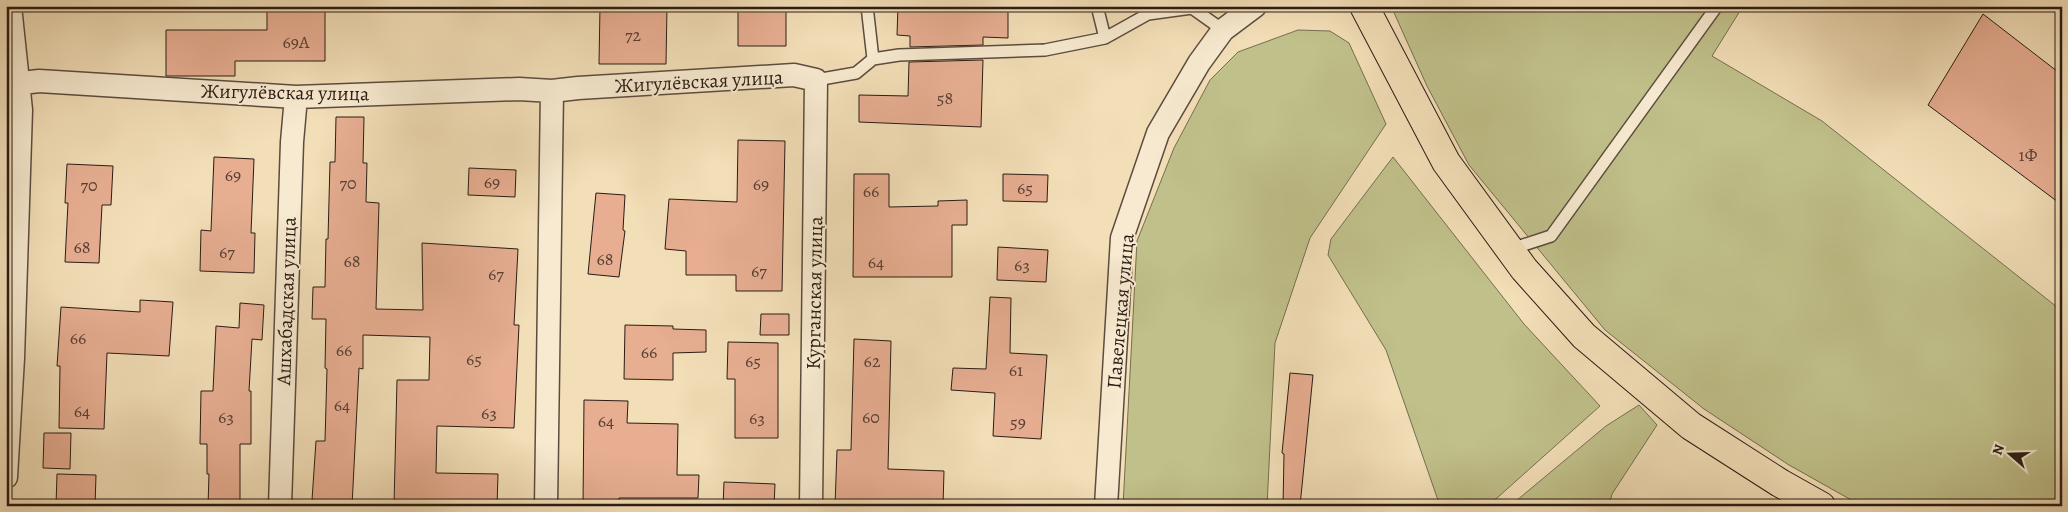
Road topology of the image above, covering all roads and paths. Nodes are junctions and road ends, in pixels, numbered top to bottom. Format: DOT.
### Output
graph roads {
  1 [pos="10,6"];
  2 [pos="868,6"];
  3 [pos="1098,6"];
  4 [pos="1255,6"];
  5 [pos="1364,6"];
  6 [pos="1717,6"];
  7 [pos="1223,30"];
  8 [pos="1105,38"];
  9 [pos="872,59"];
  10 [pos="816,80"];
  11 [pos="12,85"];
  12 [pos="552,91"];
  13 [pos="296,96"];
  14 [pos="1511,249"];
  15 [pos="10,358"];
  16 [pos="6,477"];
  17 [pos="280,506"];
  18 [pos="546,506"];
  19 [pos="811,506"];
  20 [pos="1106,506"];
  21 [pos="1821,506"];
  1 -- 11 [label="street"];
  2 -- 9 [label="lane"];
  3 -- 8 [label="lane"];
  4 -- 7 [label="street, Павелецкая улица"];
  5 -- 14 [label="main road"];
  6 -- 14 [label="lane"];
  7 -- 8 [label="lane"];
  7 -- 20 [label="street, Павелецкая улица"];
  8 -- 9 [label="lane"];
  9 -- 10 [label="lane"];
  10 -- 12 [label="street, Жигулёвская улица"];
  10 -- 19 [label="street, Курганская улица"];
  11 -- 13 [label="street, Жигулёвская улица"];
  11 -- 15 [label="street"];
  12 -- 13 [label="street, Жигулёвская улица"];
  12 -- 18 [label="street"];
  13 -- 17 [label="street, Ашхабадская улица"];
  14 -- 21 [label="main road"];
  15 -- 16 [label="street"];
}
